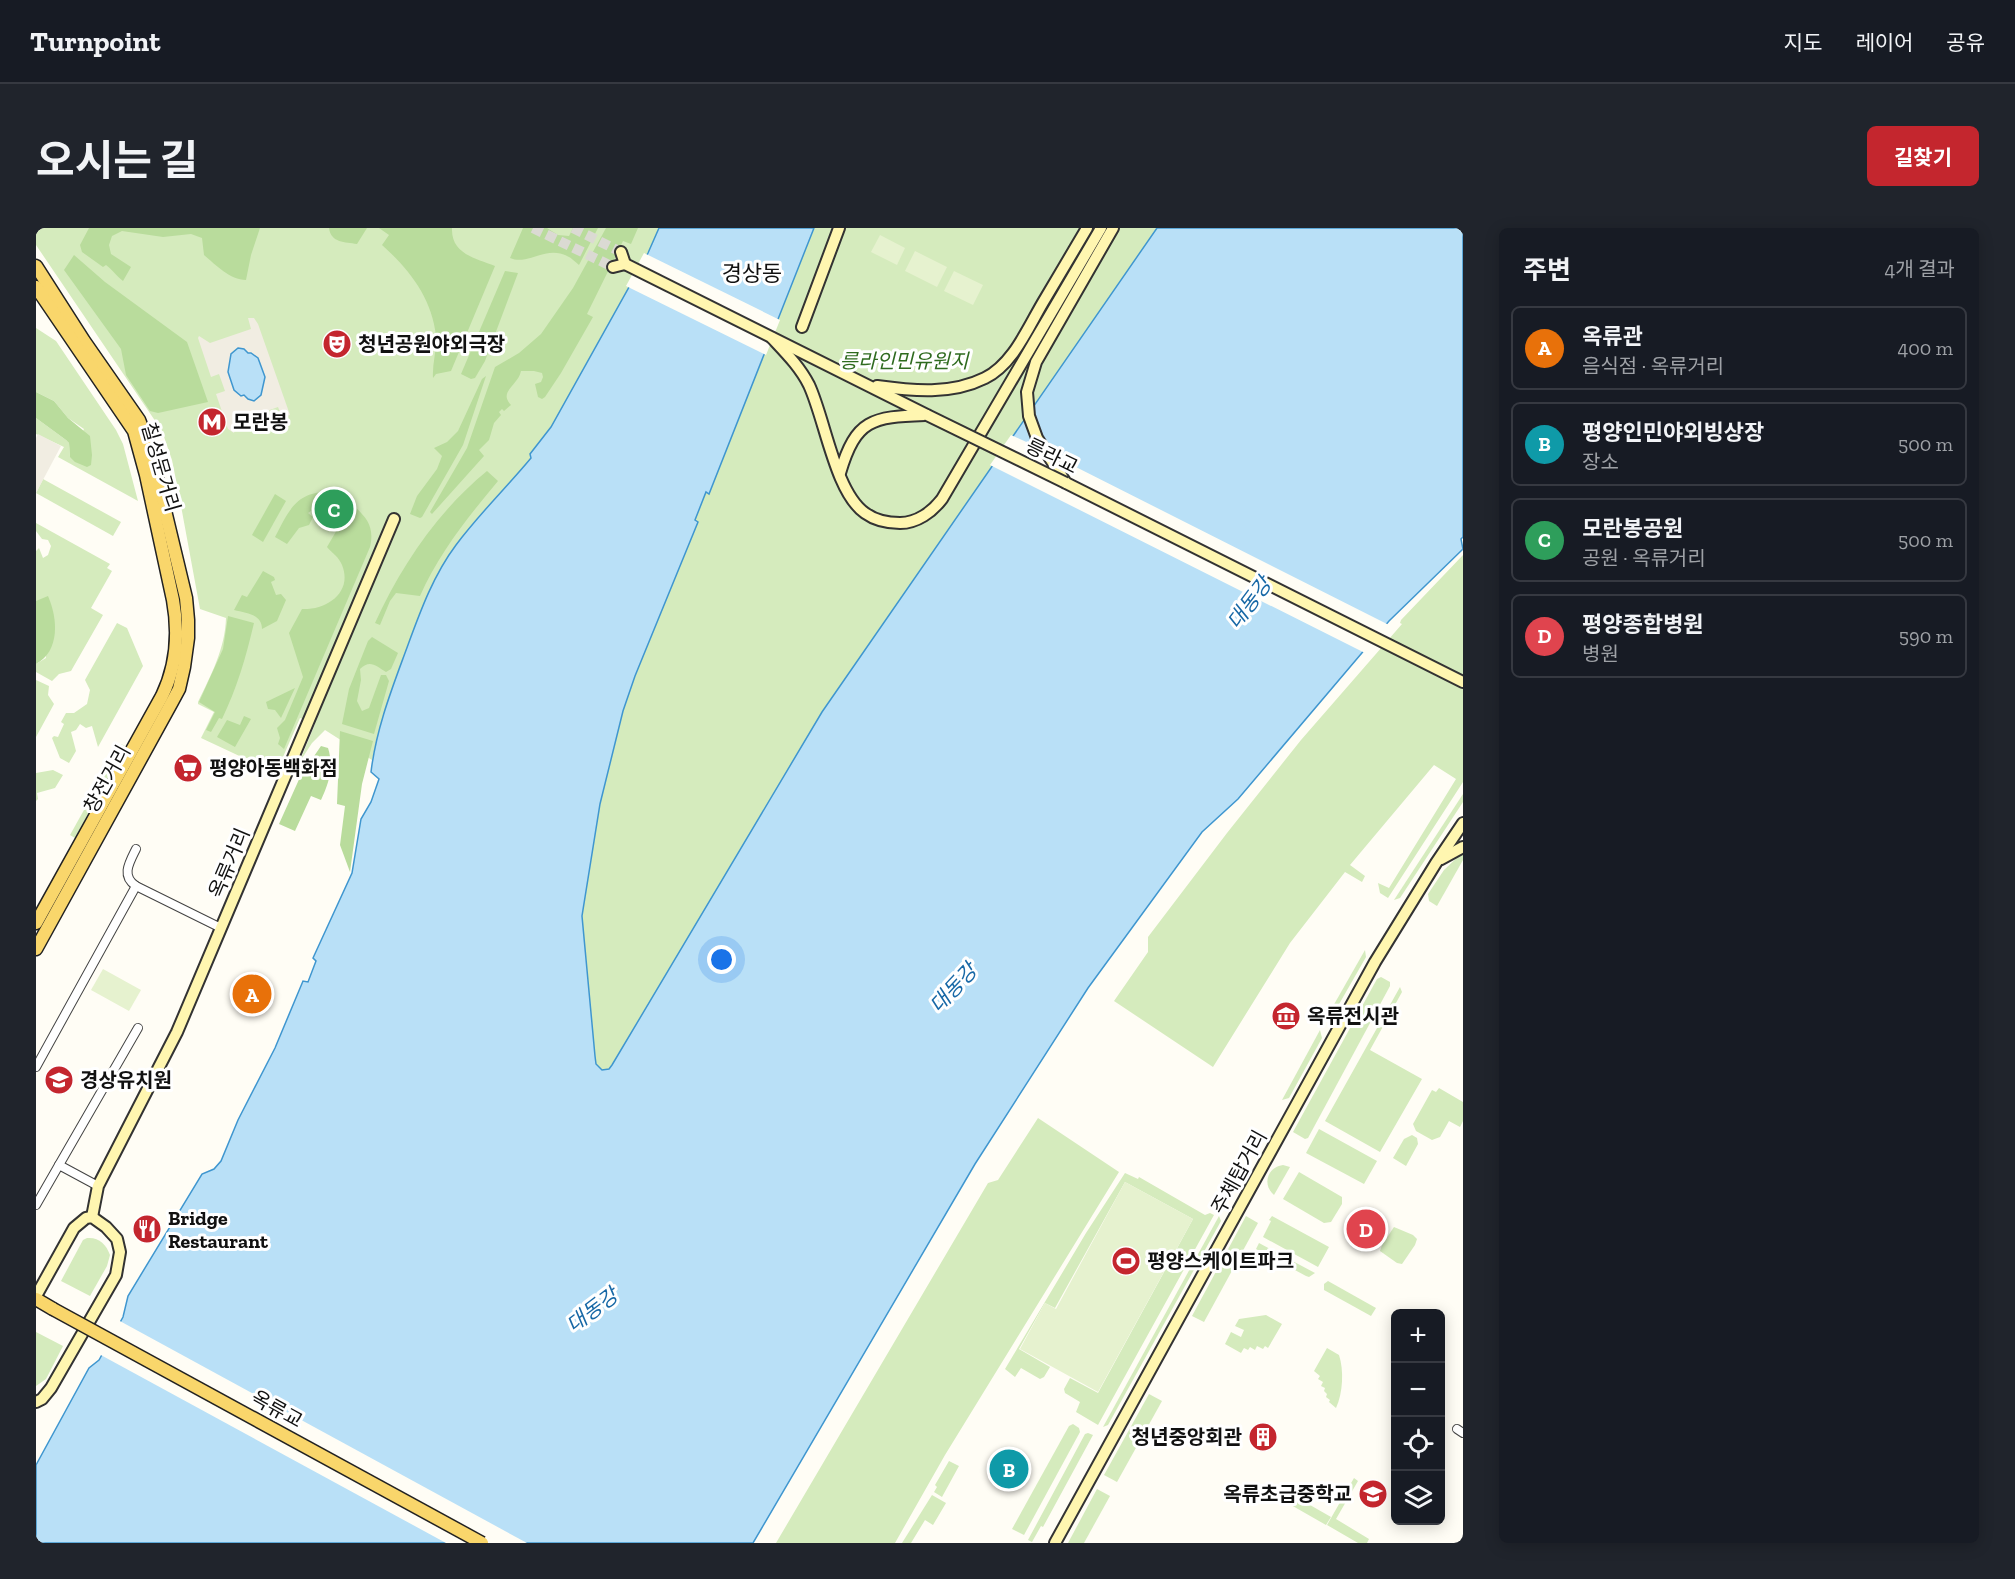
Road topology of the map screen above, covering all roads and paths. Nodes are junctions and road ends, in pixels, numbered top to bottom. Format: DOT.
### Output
graph roads {
  1 [pos="839,228"];
  2 [pos="1088,228"];
  3 [pos="1108,230"];
  4 [pos="621,252"];
  5 [pos="625,264"];
  6 [pos="36,266"];
  7 [pos="613,267"];
  8 [pos="36,287"];
  9 [pos="802,327"];
  10 [pos="772,338"];
  11 [pos="866,384"];
  12 [pos="927,415"];
  13 [pos="840,473"];
  14 [pos="1066,483"];
  15 [pos="394,519"];
  16 [pos="188,620"];
  17 [pos="1463,681"];
  18 [pos="168,684"];
  19 [pos="1463,823"];
  20 [pos="1463,847"];
  21 [pos="136,849"];
  22 [pos="1436,863"];
  23 [pos="136,886"];
  24 [pos="36,922"];
  25 [pos="221,928"];
  26 [pos="36,949"];
  27 [pos="138,1028"];
  28 [pos="36,1067"];
  29 [pos="59,1166"];
  30 [pos="98,1186"];
  31 [pos="36,1205"];
  32 [pos="92,1217"];
  33 [pos="36,1298"];
  34 [pos="36,1402"];
  35 [pos="482,1543"];
  36 [pos="1055,1543"];
  1 -- 9 [label="main road"];
  2 -- 11 [label="main road"];
  3 -- 13 [label="main road"];
  3 -- 14 [label="main road"];
  4 -- 5 [label="main road"];
  5 -- 7 [label="main road"];
  5 -- 10 [label="main road, 릉라교"];
  6 -- 16 [label="main road, 칠성문거리"];
  8 -- 18 [label="main road, 칠성문거리"];
  10 -- 11 [label="main road, 릉라교"];
  10 -- 13 [label="main road"];
  11 -- 12 [label="main road, 릉라교"];
  12 -- 13 [label="main road"];
  12 -- 14 [label="main road, 릉라교, bridge"];
  14 -- 17 [label="main road, 릉라교"];
  15 -- 25 [label="main road, 옥류거리"];
  16 -- 26 [label="main road, 창전거리"];
  18 -- 24 [label="main road, 창전거리"];
  19 -- 22 [label="main road, 주체탑거리"];
  20 -- 22 [label="main road"];
  21 -- 23 [label="street"];
  22 -- 36 [label="main road, 주체탑거리"];
  23 -- 25 [label="street"];
  23 -- 28 [label="street"];
  25 -- 30 [label="main road, 옥류거리"];
  27 -- 29 [label="street"];
  29 -- 30 [label="street"];
  29 -- 31 [label="street"];
  30 -- 32 [label="main road, 옥류거리"];
  32 -- 33 [label="main road"];
  32 -- 34 [label="main road"];
  33 -- 35 [label="main road, 옥류교, bridge"];
}
